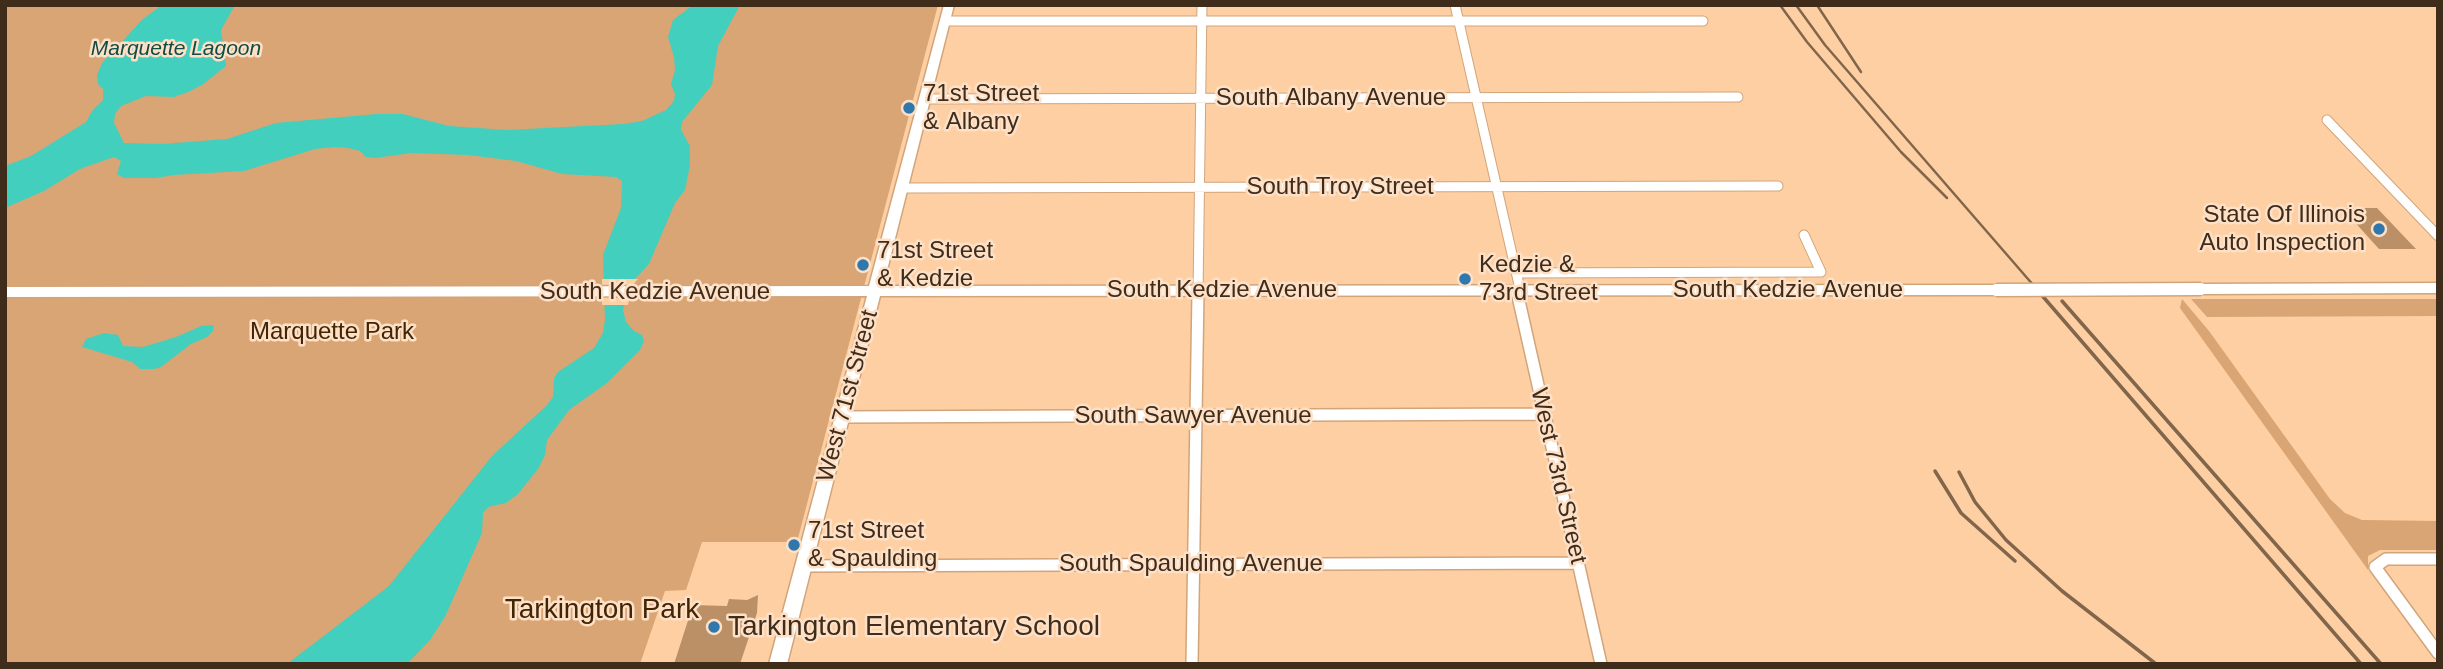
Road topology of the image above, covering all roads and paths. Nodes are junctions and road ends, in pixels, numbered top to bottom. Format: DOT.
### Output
graph roads {
  1 [pos="949,5"];
  2 [pos="1202,5"];
  3 [pos="1455,5"];
  4 [pos="1202,21"];
  5 [pos="1459,21"];
  6 [pos="1703,21"];
  7 [pos="945,22"];
  8 [pos="1738,97"];
  9 [pos="1476,98"];
  10 [pos="925,99"];
  11 [pos="1201,99"];
  12 [pos="2327,120"];
  13 [pos="1497,186"];
  14 [pos="1778,186"];
  15 [pos="1200,187"];
  16 [pos="902,188"];
  17 [pos="1804,235"];
  18 [pos="2438,236"];
  19 [pos="1517,273"];
  20 [pos="2438,288"];
  21 [pos="1518,289"];
  22 [pos="1199,290"];
  23 [pos="5,292"];
  24 [pos="875,292"];
  25 [pos="1544,414"];
  26 [pos="1197,416"];
  27 [pos="842,417"];
  28 [pos="2438,559"];
  29 [pos="1578,563"];
  30 [pos="1194,564"];
  31 [pos="804,566"];
  32 [pos="2438,653"];
  33 [pos="778,664"];
  34 [pos="1192,664"];
  35 [pos="1601,664"];
  1 -- 7 [label="main road, West 71st Street"];
  2 -- 4 [label="street"];
  3 -- 5 [label="street, West 73rd Street"];
  4 -- 5 [label="street"];
  4 -- 7 [label="street"];
  4 -- 11 [label="street"];
  5 -- 6 [label="street"];
  5 -- 9 [label="street, West 73rd Street"];
  7 -- 10 [label="main road, West 71st Street"];
  8 -- 9 [label="street, South Albany Avenue"];
  9 -- 11 [label="street, South Albany Avenue"];
  9 -- 13 [label="street, West 73rd Street"];
  10 -- 11 [label="street, South Albany Avenue"];
  10 -- 16 [label="main road, West 71st Street"];
  11 -- 15 [label="street"];
  12 -- 18 [label="street"];
  13 -- 14 [label="street, South Troy Street"];
  13 -- 15 [label="street, South Troy Street"];
  13 -- 19 [label="street, West 73rd Street"];
  15 -- 16 [label="street, South Troy Street"];
  15 -- 22 [label="street"];
  16 -- 24 [label="main road, West 71st Street"];
  17 -- 19 [label="street, South Kedzie Avenue"];
  19 -- 21 [label="street, West 73rd Street"];
  20 -- 21 [label="main road, South Kedzie Avenue, bridge"];
  21 -- 22 [label="main road, South Kedzie Avenue"];
  21 -- 25 [label="street, West 73rd Street"];
  22 -- 24 [label="main road, South Kedzie Avenue"];
  22 -- 26 [label="street"];
  23 -- 24 [label="main road, South Kedzie Avenue"];
  24 -- 27 [label="main road, West 71st Street"];
  25 -- 26 [label="street, South Sawyer Avenue"];
  25 -- 29 [label="street, West 73rd Street"];
  26 -- 27 [label="street, South Sawyer Avenue"];
  26 -- 30 [label="street"];
  27 -- 31 [label="main road, West 71st Street"];
  28 -- 32 [label="street"];
  29 -- 30 [label="street, South Spaulding Avenue"];
  29 -- 35 [label="street, West 73rd Street"];
  30 -- 31 [label="street, South Spaulding Avenue"];
  30 -- 34 [label="street"];
  31 -- 33 [label="main road, West 71st Street"];
}
